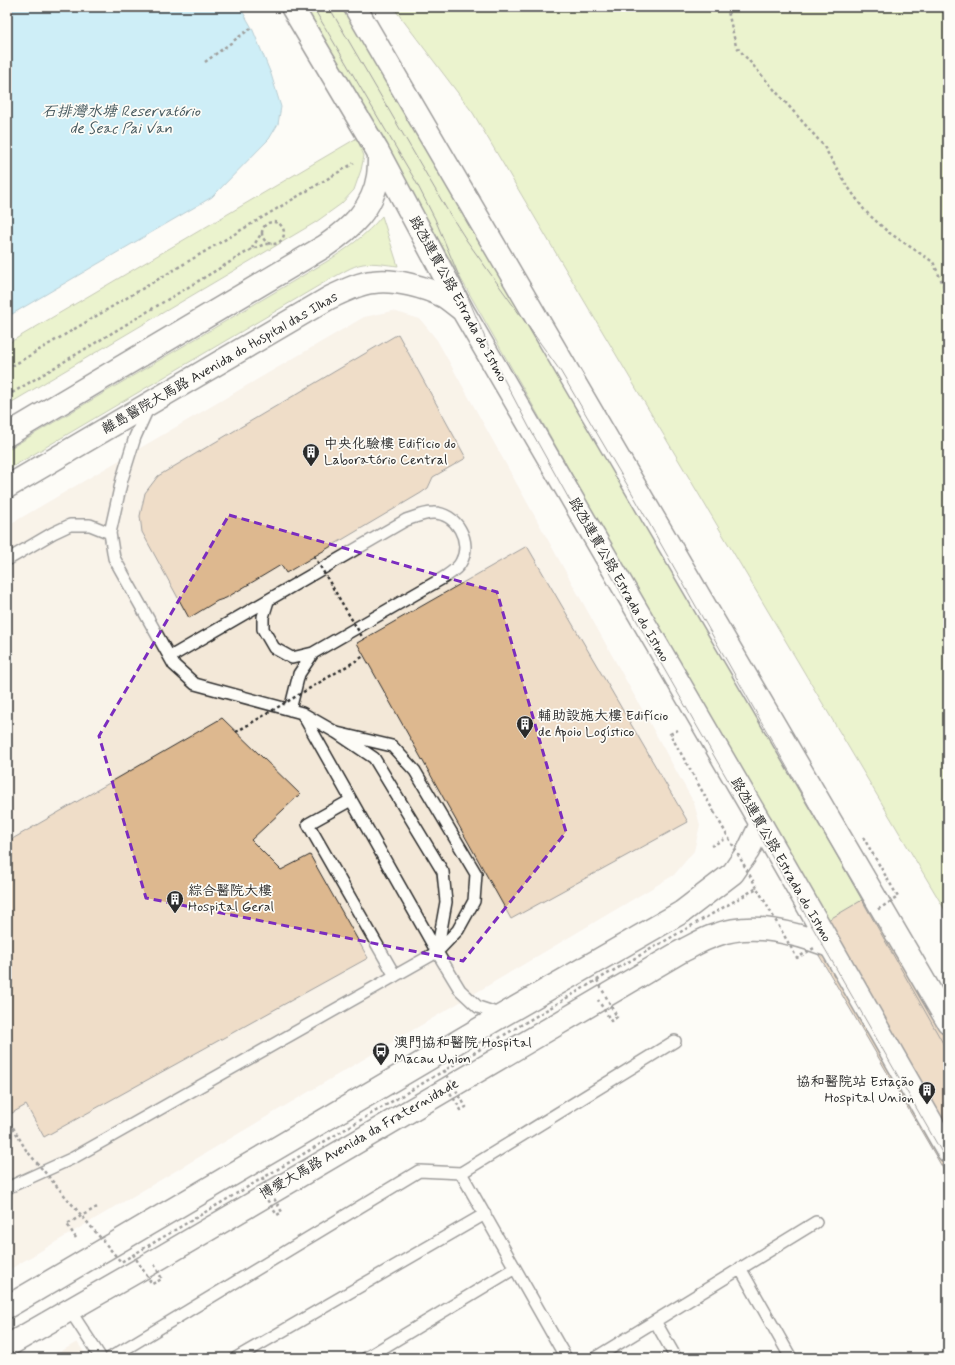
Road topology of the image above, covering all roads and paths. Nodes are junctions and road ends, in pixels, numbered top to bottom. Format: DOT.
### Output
graph roads {
  1 [pos="292,7"];
  2 [pos="355,7"];
  3 [pos="727,7"];
  4 [pos="252,28"];
  5 [pos="205,62"];
  6 [pos="378,152"];
  7 [pos="262,231"];
  8 [pos="272,244"];
  9 [pos="250,250"];
  10 [pos="948,295"];
  11 [pos="463,311"];
  12 [pos="7,369"];
  13 [pos="7,396"];
  14 [pos="151,402"];
  15 [pos="7,434"];
  16 [pos="7,487"];
  17 [pos="110,533"];
  18 [pos="314,556"];
  19 [pos="7,560"];
  20 [pos="268,601"];
  21 [pos="364,640"];
  22 [pos="313,653"];
  23 [pos="364,656"];
  24 [pos="170,657"];
  25 [pos="290,710"];
  26 [pos="302,713"];
  27 [pos="236,732"];
  28 [pos="337,733"];
  29 [pos="670,734"];
  30 [pos="351,800"];
  31 [pos="761,824"];
  32 [pos="862,837"];
  33 [pos="728,838"];
  34 [pos="711,846"];
  35 [pos="757,888"];
  36 [pos="877,910"];
  37 [pos="822,947"];
  38 [pos="437,952"];
  39 [pos="395,976"];
  40 [pos="597,990"];
  41 [pos="503,1015"];
  42 [pos="948,1022"];
  43 [pos="675,1041"];
  44 [pos="446,1079"];
  45 [pos="7,1117"];
  46 [pos="948,1151"];
  47 [pos="461,1173"];
  48 [pos="263,1186"];
  49 [pos="7,1188"];
  50 [pos="485,1214"];
  51 [pos="83,1215"];
  52 [pos="816,1222"];
  53 [pos="143,1258"];
  54 [pos="89,1259"];
  55 [pos="515,1268"];
  56 [pos="740,1268"];
  57 [pos="7,1307"];
  58 [pos="69,1309"];
  59 [pos="655,1321"];
  60 [pos="7,1346"];
  61 [pos="101,1358"];
  62 [pos="110,1358"];
  63 [pos="236,1358"];
  64 [pos="366,1358"];
  65 [pos="566,1358"];
  66 [pos="595,1358"];
  67 [pos="676,1358"];
  68 [pos="791,1358"];
  1 -- 6 [label="main road, 路氹連貫公路 Estrada do Istmo"];
  2 -- 42 [label="main road"];
  3 -- 10 [label="path"];
  4 -- 5 [label="path"];
  6 -- 11 [label="main road, 路氹連貫公路 Estrada do Istmo"];
  6 -- 12 [label="path"];
  6 -- 15 [label="main road"];
  7 -- 8 [label="path"];
  7 -- 8 [label="path"];
  7 -- 9 [label="path"];
  8 -- 9 [label="path"];
  9 -- 13 [label="path"];
  11 -- 14 [label="main road, 離島醫院大馬路 Avenida do Hospital das Ilhas"];
  11 -- 31 [label="main road, 路氹連貫公路 Estrada do Istmo"];
  14 -- 16 [label="main road, 離島醫院大馬路 Avenida do Hospital das Ilhas"];
  14 -- 17 [label="lane"];
  17 -- 19 [label="lane"];
  17 -- 24 [label="lane"];
  18 -- 21 [label="path, bridge"];
  20 -- 22 [label="lane"];
  20 -- 22 [label="lane"];
  20 -- 24 [label="lane"];
  22 -- 25 [label="lane"];
  23 -- 27 [label="path, bridge"];
  24 -- 25 [label="lane"];
  25 -- 26 [label="lane"];
  26 -- 28 [label="lane"];
  26 -- 30 [label="lane"];
  28 -- 38 [label="lane"];
  28 -- 38 [label="lane"];
  29 -- 33 [label="path, bridge"];
  30 -- 38 [label="lane"];
  30 -- 39 [label="lane"];
  31 -- 37 [label="main road, 路氹連貫公路 Estrada do Istmo"];
  31 -- 41 [label="main road"];
  32 -- 36 [label="path, bridge"];
  33 -- 34 [label="path"];
  33 -- 35 [label="path, bridge"];
  35 -- 37 [label="path, bridge"];
  35 -- 40 [label="path, bridge"];
  37 -- 40 [label="main road, 博愛大馬路 Avenida da Fraternidade"];
  37 -- 46 [label="main road, 路氹連貫公路 Estrada do Istmo"];
  38 -- 39 [label="lane"];
  38 -- 41 [label="lane"];
  39 -- 49 [label="lane"];
  40 -- 40 [label="path, bridge"];
  40 -- 44 [label="main road, 博愛大馬路 Avenida da Fraternidade"];
  40 -- 44 [label="path, bridge"];
  41 -- 54 [label="main road"];
  43 -- 47 [label="lane"];
  44 -- 44 [label="path, bridge"];
  44 -- 48 [label="main road, 博愛大馬路 Avenida da Fraternidade"];
  44 -- 48 [label="path, bridge"];
  45 -- 51 [label="path, bridge"];
  47 -- 50 [label="lane"];
  47 -- 62 [label="lane"];
  48 -- 48 [label="path, bridge"];
  48 -- 53 [label="main road, 博愛大馬路 Avenida da Fraternidade"];
  48 -- 53 [label="path, bridge"];
  50 -- 55 [label="lane"];
  50 -- 63 [label="lane"];
  51 -- 53 [label="path, bridge"];
  51 -- 54 [label="path"];
  52 -- 56 [label="lane"];
  53 -- 53 [label="path, bridge"];
  53 -- 58 [label="main road, 博愛大馬路 Avenida da Fraternidade"];
  54 -- 57 [label="main road"];
  55 -- 64 [label="lane"];
  55 -- 65 [label="lane"];
  56 -- 59 [label="lane"];
  56 -- 68 [label="lane"];
  58 -- 60 [label="main road, 博愛大馬路 Avenida da Fraternidade"];
  58 -- 61 [label="lane"];
  59 -- 66 [label="lane"];
  59 -- 67 [label="lane"];
}
